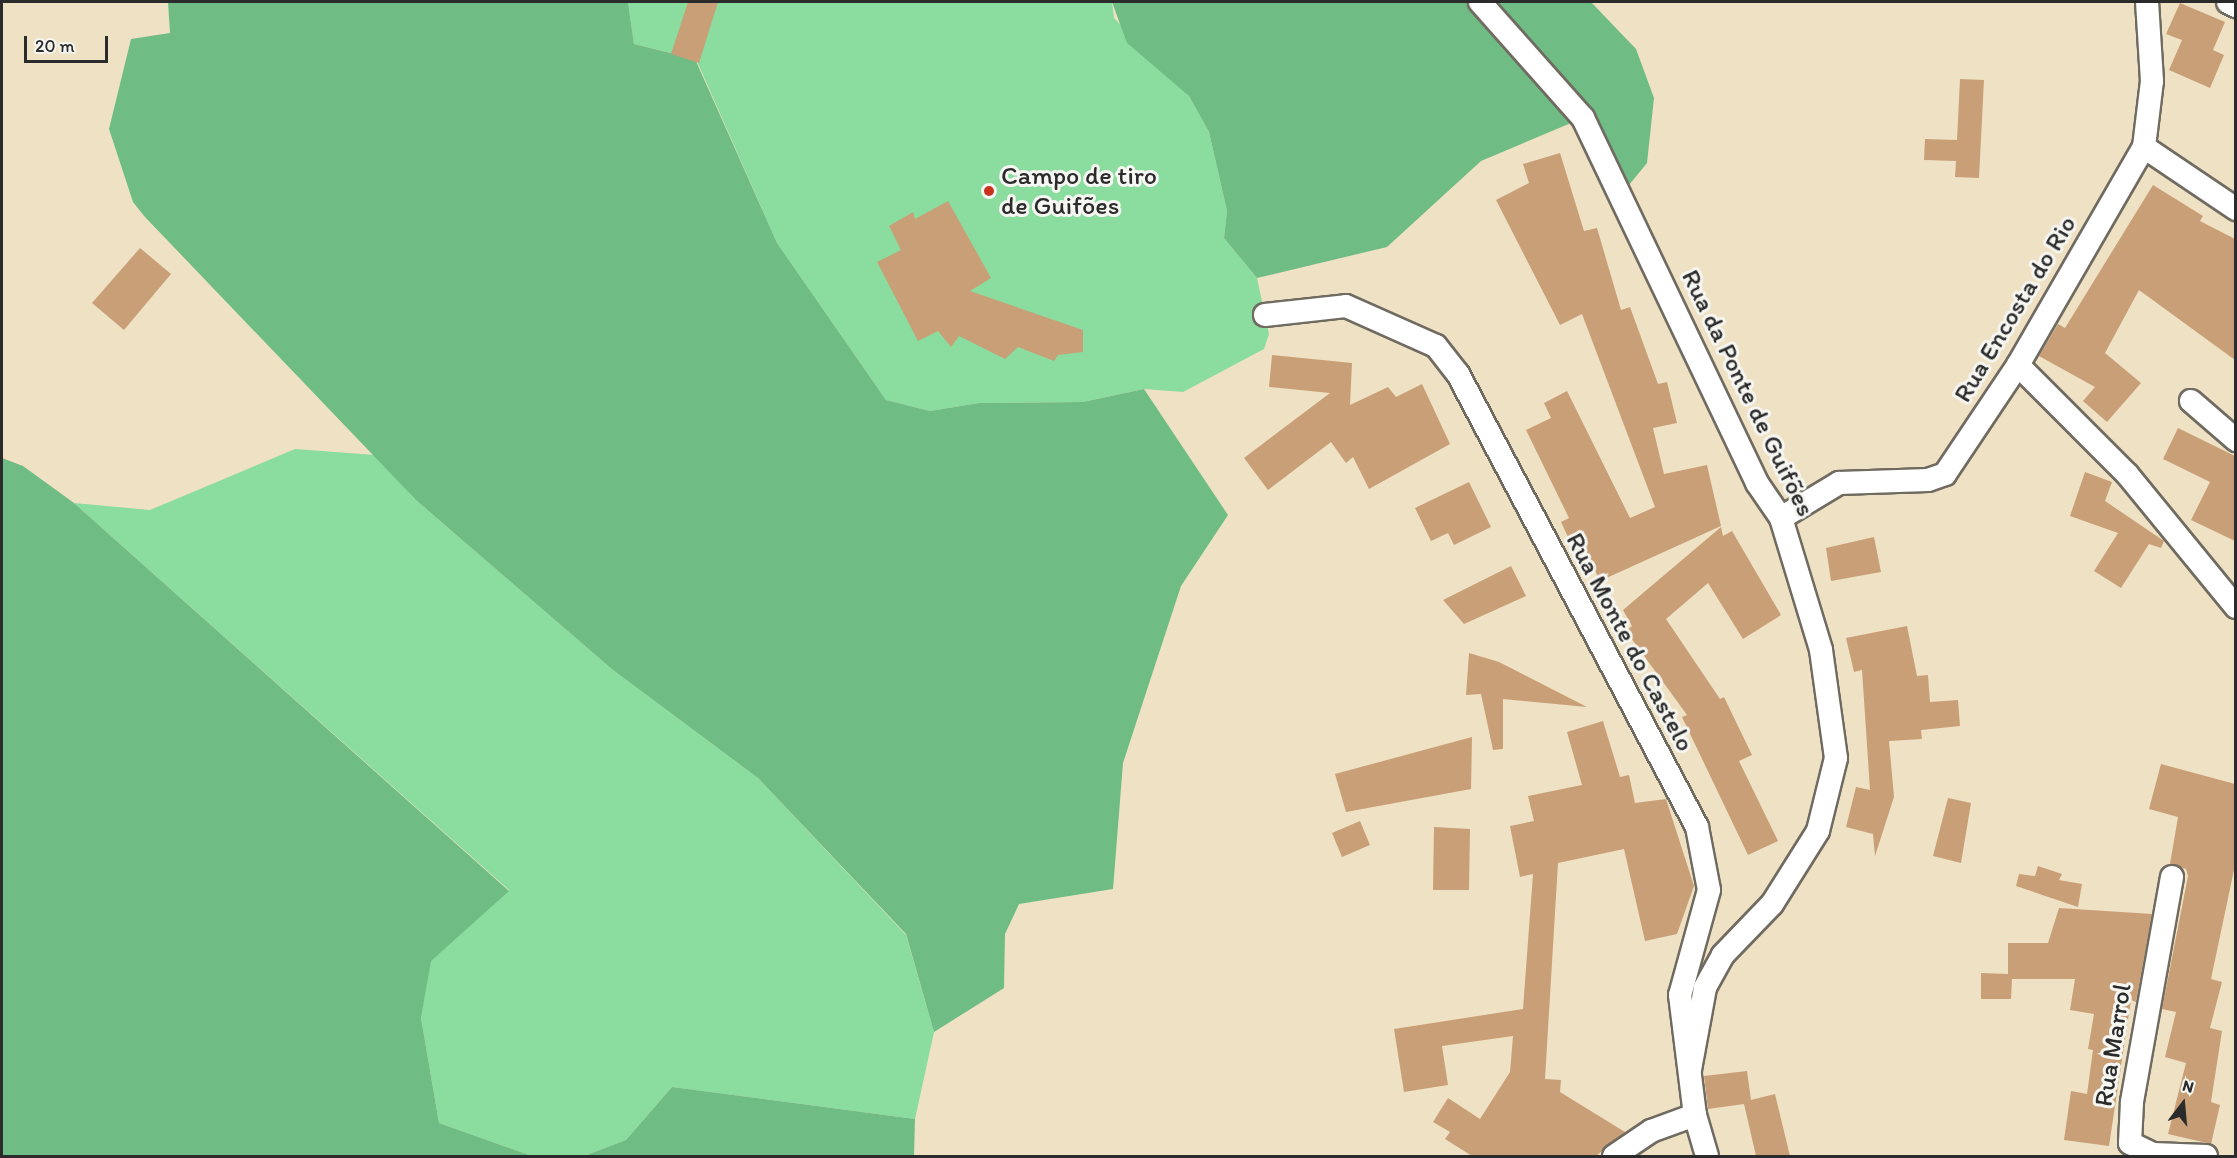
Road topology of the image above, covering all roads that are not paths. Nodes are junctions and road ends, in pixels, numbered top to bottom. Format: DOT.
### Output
graph roads {
  1 [pos="1480,2"];
  2 [pos="2147,2"];
  3 [pos="2228,2"];
  4 [pos="2235,6"];
  5 [pos="2144,147"];
  6 [pos="2235,209"];
  7 [pos="1265,315"];
  8 [pos="2018,365"];
  9 [pos="2191,401"];
  10 [pos="2235,440"];
  11 [pos="1781,518"];
  12 [pos="2235,607"];
  13 [pos="2172,877"];
  14 [pos="1690,1070"];
  15 [pos="1695,1115"];
  16 [pos="1614,1156"];
  17 [pos="1707,1156"];
  18 [pos="2206,1156"];
  1 -- 11 [label="street, Rua da Ponte de Guifões"];
  2 -- 5 [label="street, Rua Encosta do Rio"];
  3 -- 4 [label="street"];
  5 -- 6 [label="street"];
  5 -- 8 [label="street, Rua Encosta do Rio"];
  7 -- 14 [label="street, Rua Monte do Castelo"];
  8 -- 11 [label="street, Rua Encosta do Rio"];
  8 -- 12 [label="street"];
  9 -- 10 [label="street"];
  11 -- 14 [label="street, Rua da Ponte de Guifões"];
  13 -- 18 [label="street, Rua Marrol"];
  14 -- 15 [label="street, Rua Monte do Castelo"];
  15 -- 16 [label="street"];
  15 -- 17 [label="street, Rua Monte do Castelo"];
}
